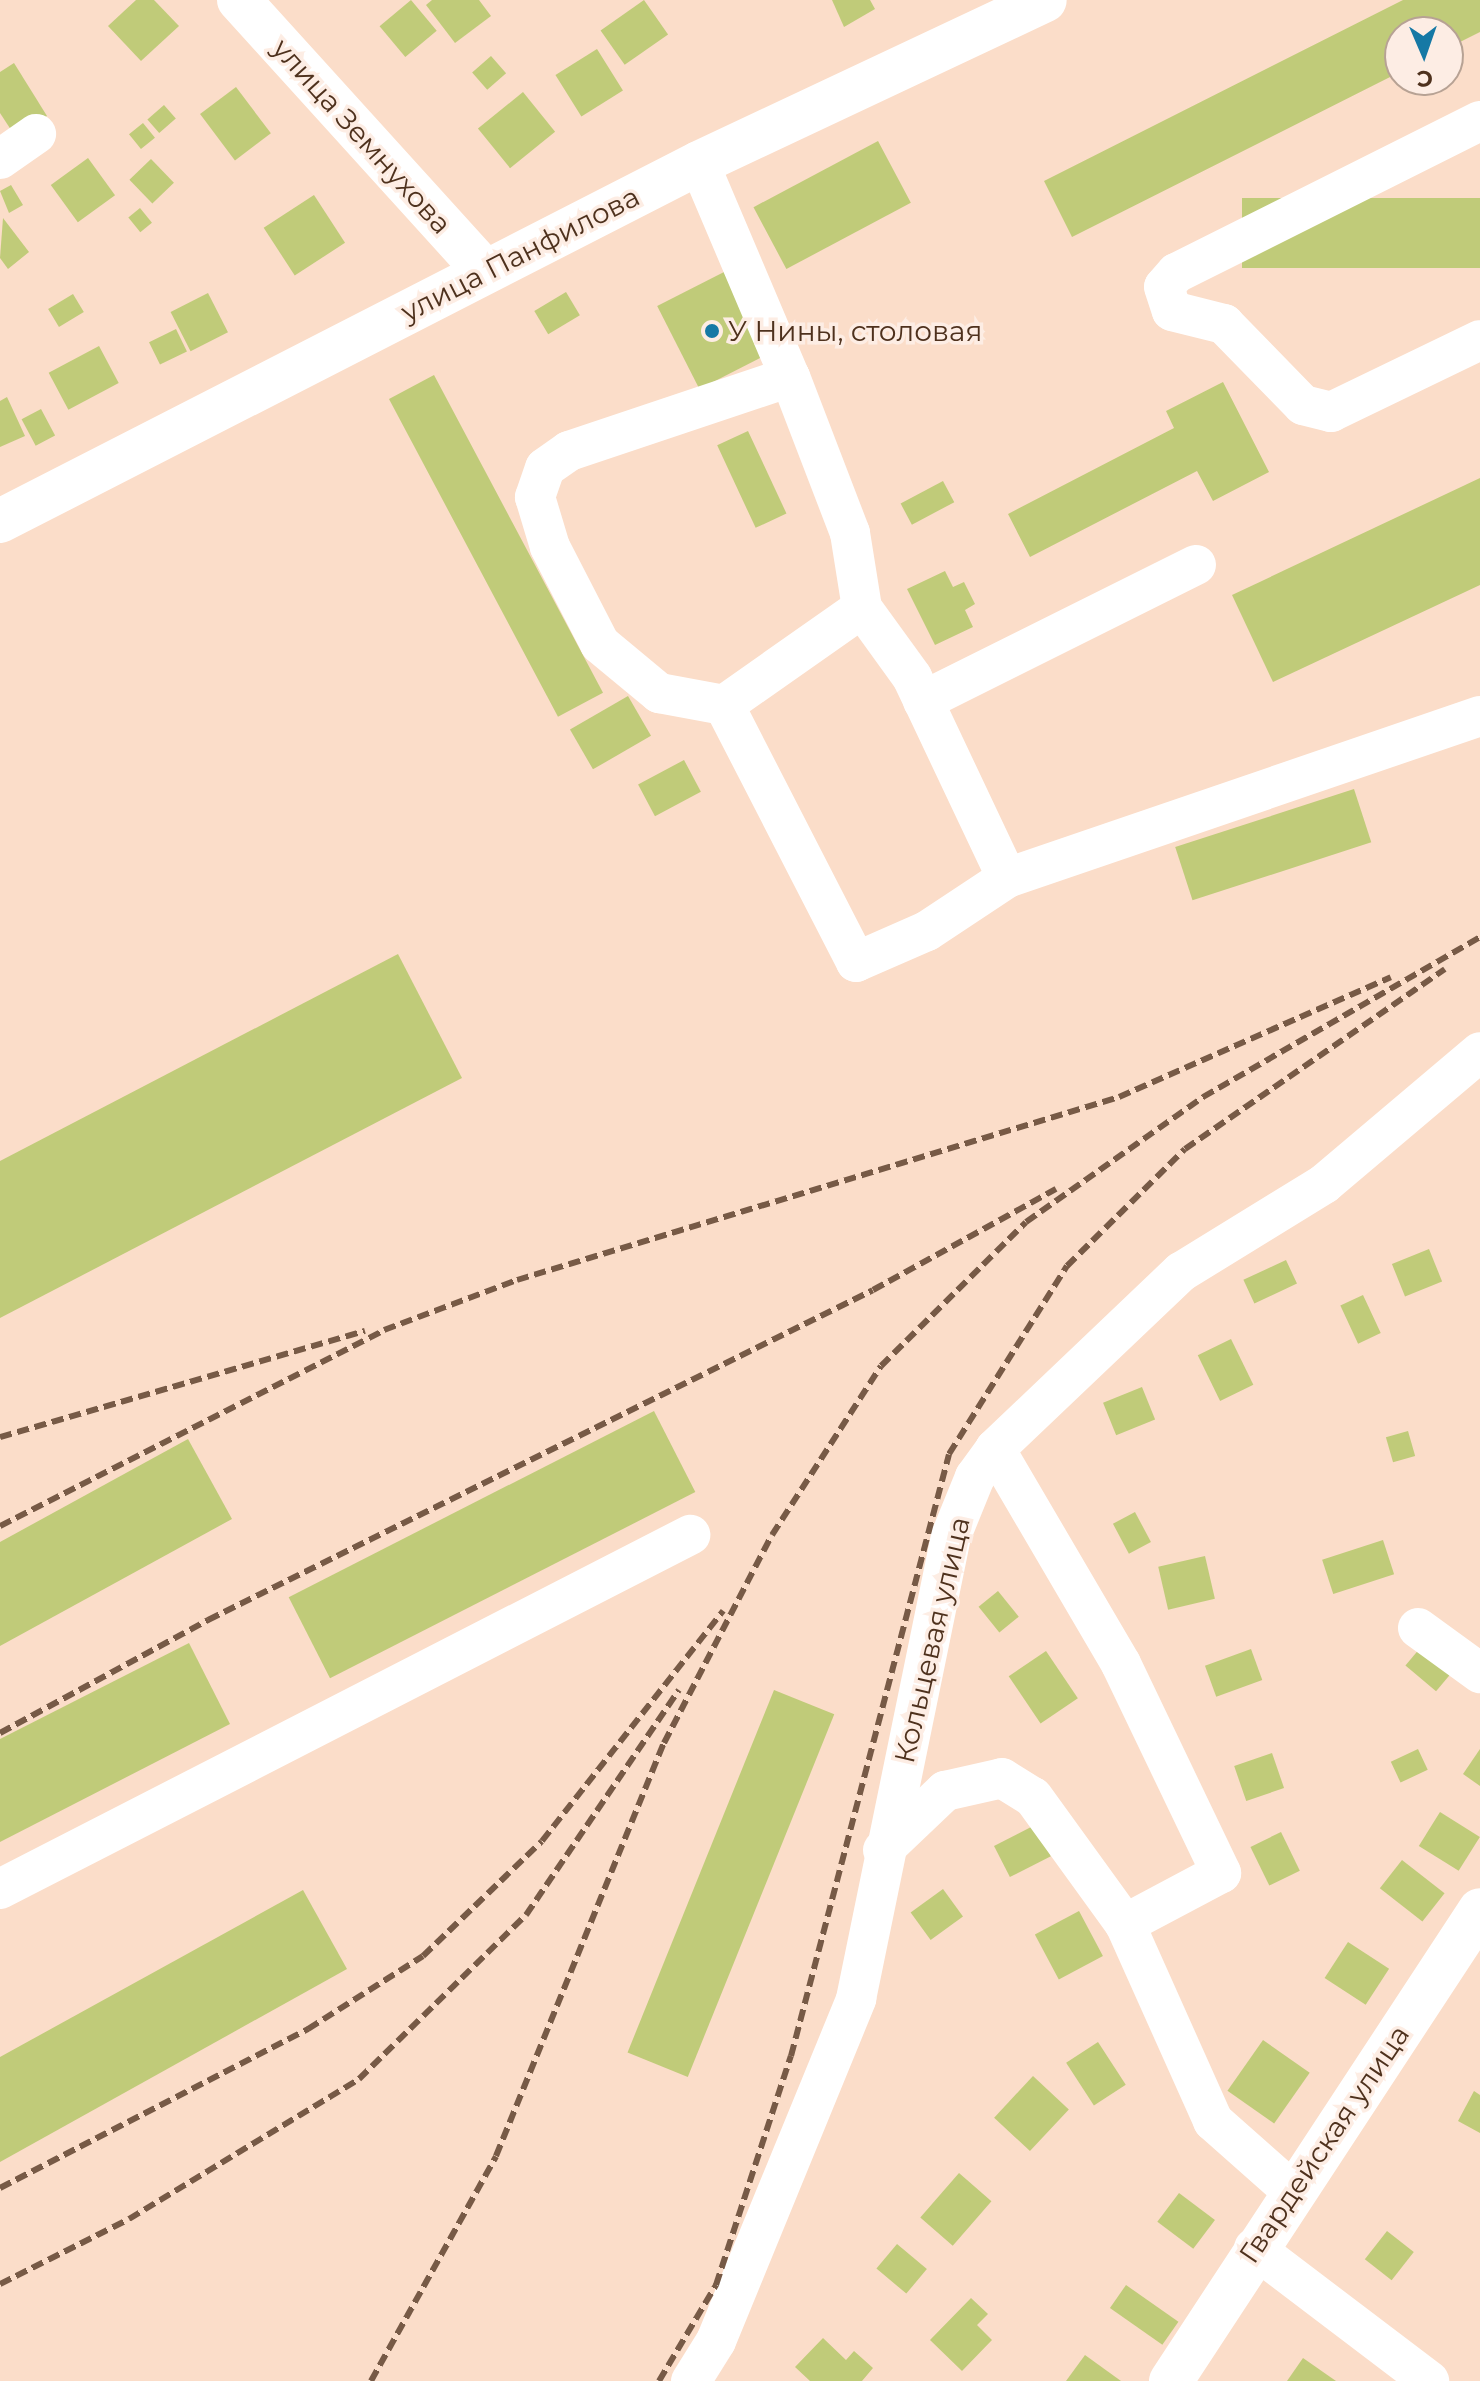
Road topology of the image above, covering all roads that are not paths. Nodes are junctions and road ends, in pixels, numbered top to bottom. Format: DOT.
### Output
graph roads {
  1 [pos="239,0"];
  2 [pos="1045,0"];
  3 [pos="1480,121"];
  4 [pos="36,134"];
  5 [pos="0,159"];
  6 [pos="699,163"];
  7 [pos="485,271"];
  8 [pos="1480,340"];
  9 [pos="790,377"];
  10 [pos="0,521"];
  11 [pos="1196,565"];
  12 [pos="862,608"];
  13 [pos="923,701"];
  14 [pos="724,705"];
  15 [pos="1480,716"];
  16 [pos="1007,878"];
  17 [pos="1480,1052"];
  18 [pos="995,1449"];
  19 [pos="690,1535"];
  20 [pos="1418,1628"];
  21 [pos="1480,1673"];
  22 [pos="883,1850"];
  23 [pos="0,1889"];
  24 [pos="1480,1910"];
  25 [pos="1125,1924"];
  26 [pos="1292,2191"];
  27 [pos="1254,2248"];
  28 [pos="691,2381"];
  29 [pos="1171,2381"];
  30 [pos="1429,2381"];
  1 -- 7 [label="main road, улица Земнухова"];
  2 -- 6 [label="main road, улица Панфилова"];
  3 -- 8 [label="street"];
  4 -- 5 [label="street"];
  6 -- 7 [label="main road, улица Панфилова"];
  6 -- 9 [label="street"];
  7 -- 10 [label="main road, улица Панфилова"];
  9 -- 12 [label="street"];
  9 -- 14 [label="street"];
  11 -- 13 [label="street"];
  12 -- 13 [label="street"];
  12 -- 14 [label="street"];
  13 -- 16 [label="street"];
  14 -- 16 [label="street"];
  15 -- 16 [label="street"];
  17 -- 18 [label="street, Кольцевая улица"];
  18 -- 22 [label="street, Кольцевая улица"];
  18 -- 25 [label="street"];
  19 -- 23 [label="street"];
  20 -- 21 [label="street"];
  22 -- 25 [label="street"];
  22 -- 28 [label="street, Кольцевая улица"];
  24 -- 26 [label="main road, Гвардейская улица"];
  25 -- 26 [label="street"];
  26 -- 27 [label="main road, Гвардейская улица"];
  27 -- 29 [label="main road, Гвардейская улица"];
  27 -- 30 [label="street"];
}
